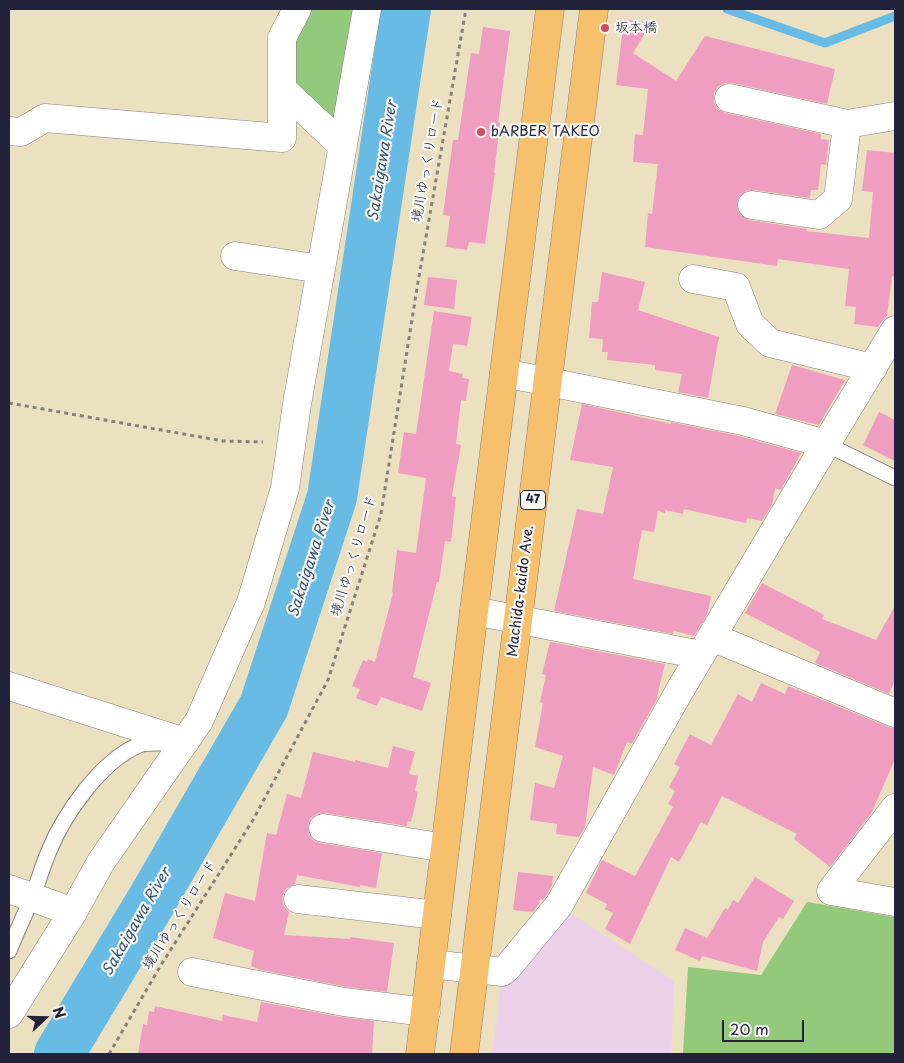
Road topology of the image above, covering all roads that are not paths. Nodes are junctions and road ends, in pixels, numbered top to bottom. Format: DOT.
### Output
graph roads {
  1 [pos="297,9"];
  2 [pos="366,9"];
  3 [pos="550,9"];
  4 [pos="594,9"];
  5 [pos="282,89"];
  6 [pos="729,98"];
  7 [pos="895,116"];
  8 [pos="847,124"];
  9 [pos="9,130"];
  10 [pos="343,146"];
  11 [pos="752,205"];
  12 [pos="235,256"];
  13 [pos="321,269"];
  14 [pos="693,279"];
  15 [pos="895,330"];
  16 [pos="872,368"];
  17 [pos="504,374"];
  18 [pos="548,381"];
  19 [pos="826,444"];
  20 [pos="895,478"];
  21 [pos="474,611"];
  22 [pos="518,619"];
  23 [pos="707,646"];
  24 [pos="9,686"];
  25 [pos="895,713"];
  26 [pos="185,742"];
  27 [pos="895,808"];
  28 [pos="323,828"];
  29 [pos="445,848"];
  30 [pos="20,893"];
  31 [pos="298,899"];
  32 [pos="895,902"];
  33 [pos="73,912"];
  34 [pos="437,915"];
  35 [pos="9,951"];
  36 [pos="431,964"];
  37 [pos="475,969"];
  38 [pos="192,972"];
  39 [pos="426,1012"];
  40 [pos="9,1014"];
  41 [pos="420,1054"];
  42 [pos="464,1054"];
  1 -- 5 [label="street"];
  2 -- 10 [label="street"];
  3 -- 17 [label="main road"];
  4 -- 18 [label="main road, Machida-kaido Ave. / 47"];
  5 -- 9 [label="street"];
  5 -- 10 [label="street"];
  6 -- 8 [label="street"];
  7 -- 8 [label="street"];
  8 -- 11 [label="street"];
  10 -- 13 [label="street"];
  12 -- 13 [label="street"];
  13 -- 26 [label="street"];
  14 -- 16 [label="street"];
  15 -- 16 [label="street"];
  16 -- 19 [label="street"];
  17 -- 18 [label="street"];
  17 -- 21 [label="main road"];
  18 -- 19 [label="street"];
  18 -- 22 [label="main road, Machida-kaido Ave. / 47"];
  19 -- 20 [label="lane"];
  19 -- 23 [label="street"];
  21 -- 22 [label="street"];
  21 -- 29 [label="main road"];
  22 -- 23 [label="street"];
  22 -- 37 [label="main road, Machida-kaido Ave. / 47"];
  23 -- 25 [label="street"];
  23 -- 37 [label="street"];
  24 -- 26 [label="street"];
  26 -- 30 [label="lane"];
  26 -- 33 [label="street"];
  27 -- 32 [label="street"];
  28 -- 29 [label="street"];
  29 -- 34 [label="main road"];
  30 -- 33 [label="street"];
  30 -- 35 [label="lane"];
  31 -- 34 [label="street"];
  33 -- 40 [label="street"];
  34 -- 36 [label="main road"];
  36 -- 37 [label="street"];
  36 -- 39 [label="main road"];
  37 -- 42 [label="main road, Machida-kaido Ave. / 47"];
  38 -- 39 [label="street"];
  39 -- 41 [label="main road"];
}
